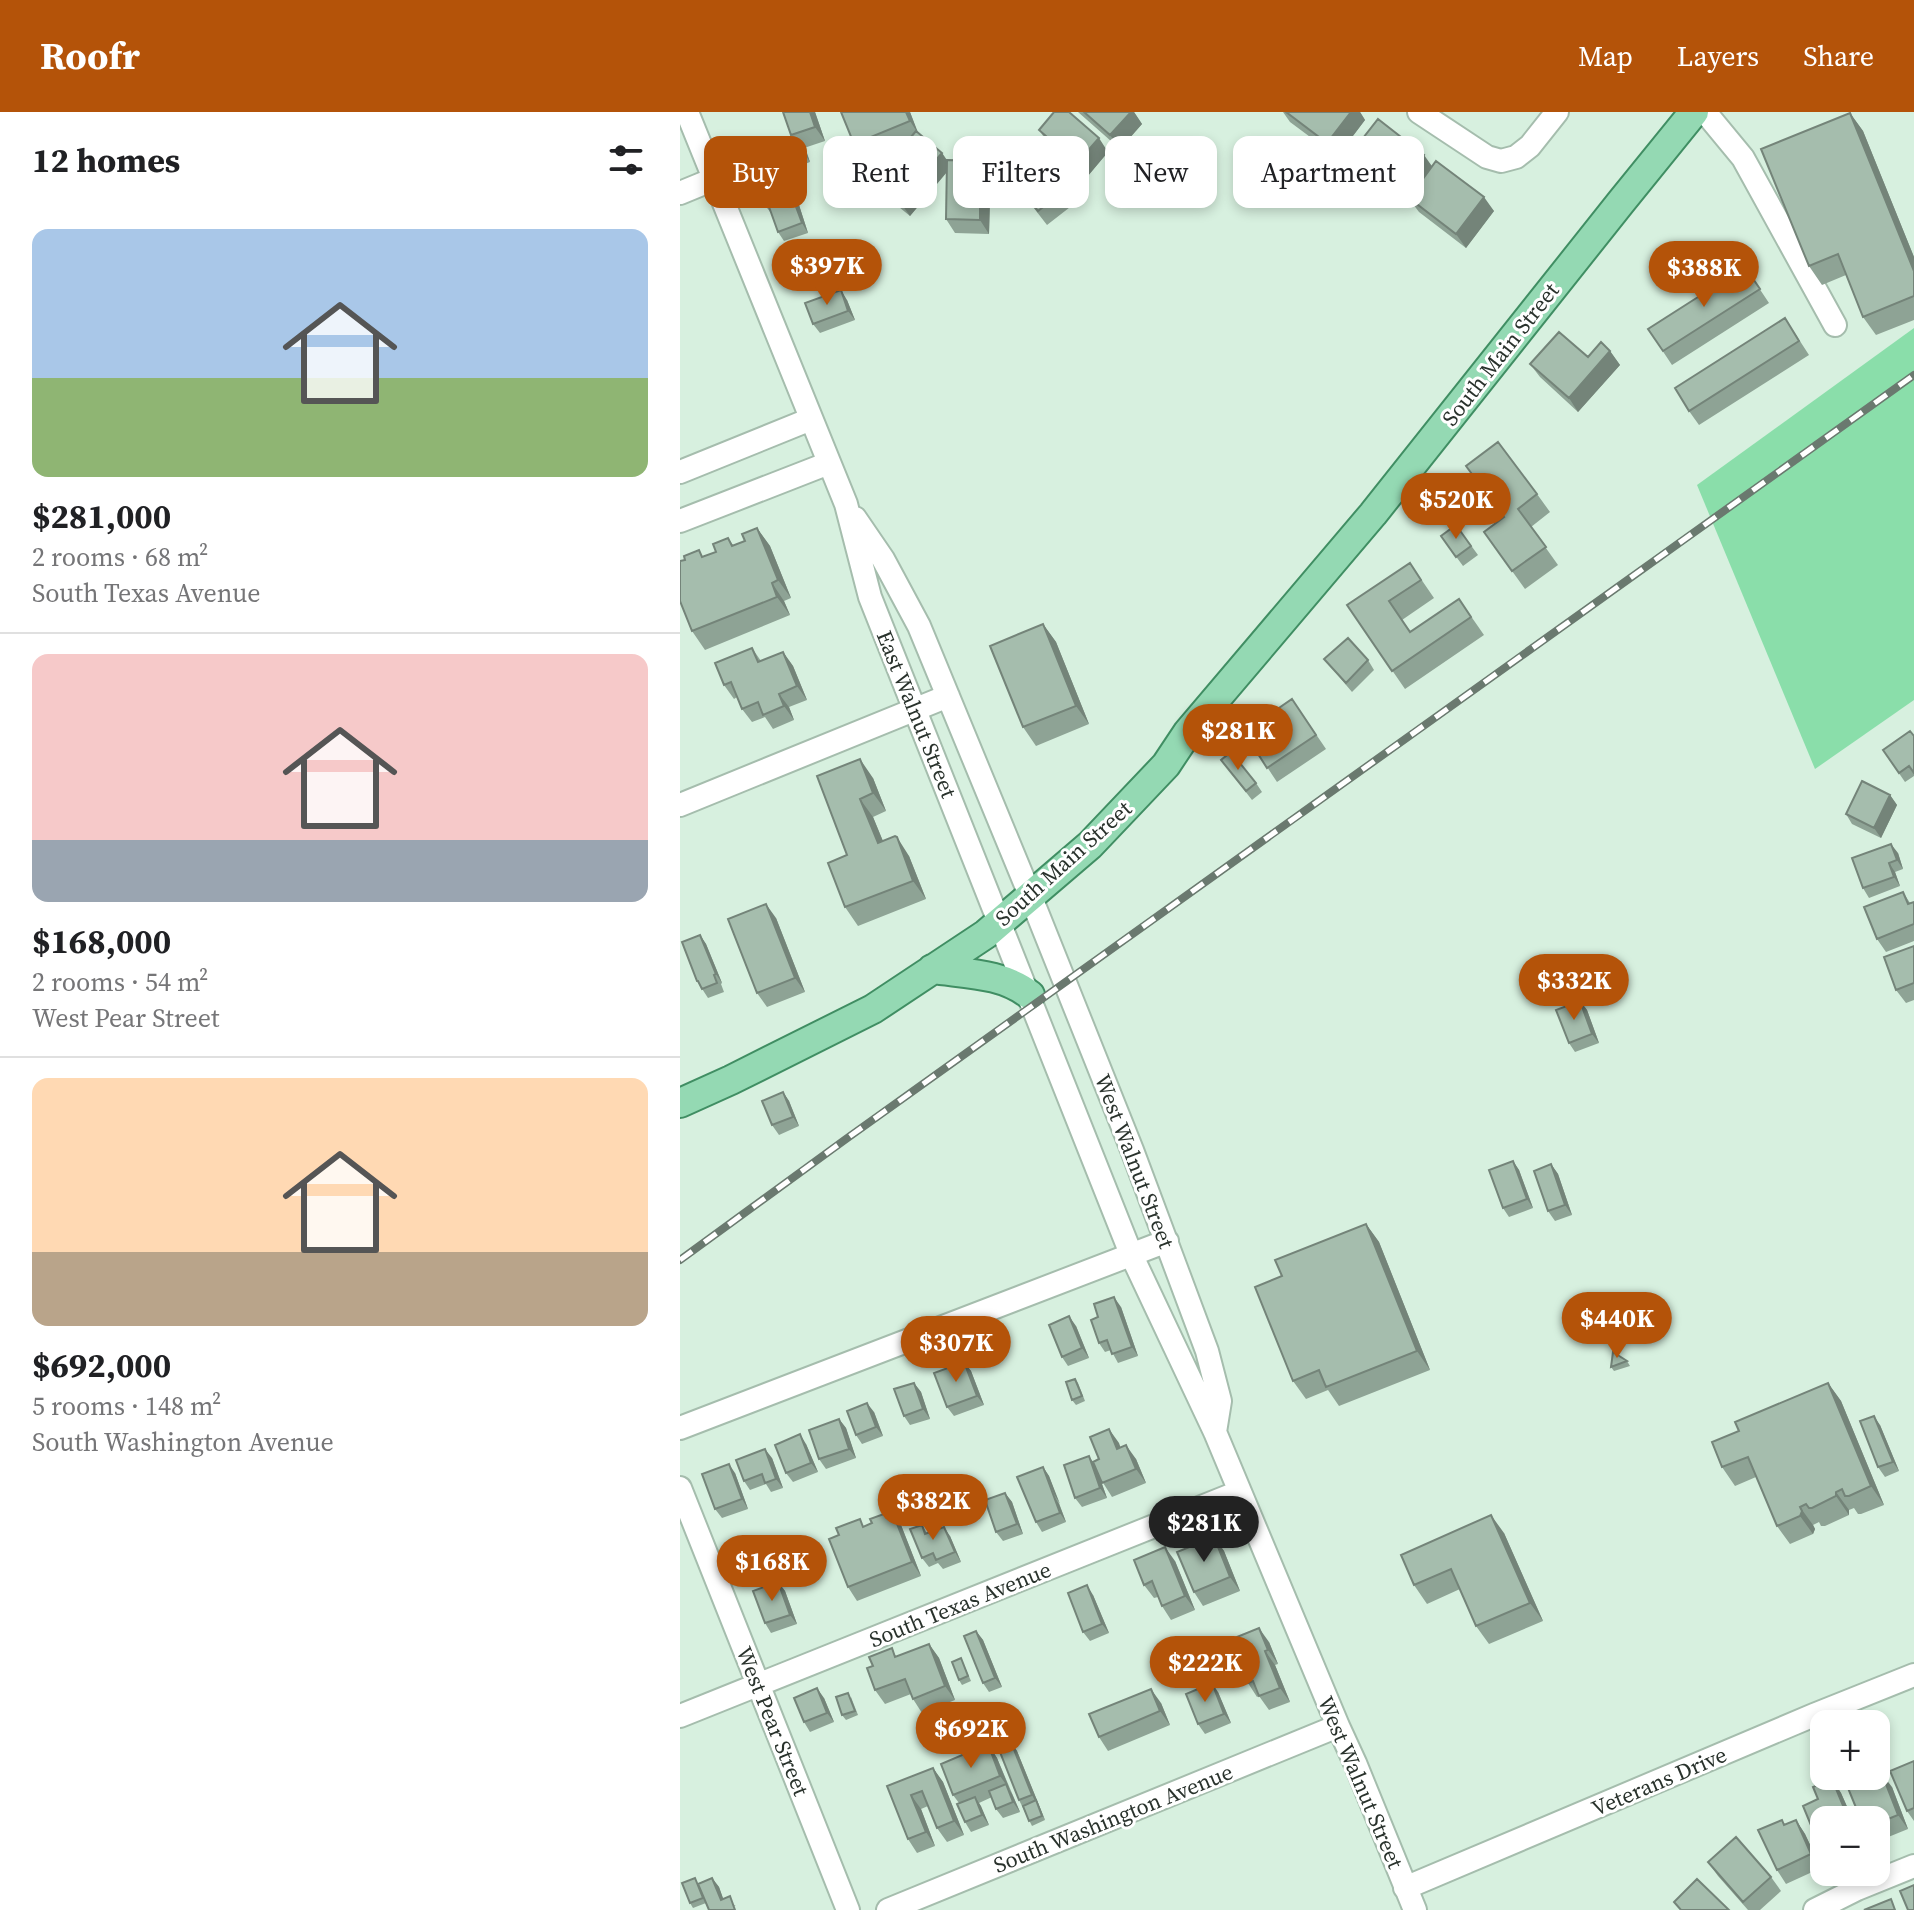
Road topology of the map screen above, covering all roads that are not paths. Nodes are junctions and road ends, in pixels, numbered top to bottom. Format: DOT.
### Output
graph roads {
  1 [pos="687,112"];
  2 [pos="1419,112"];
  3 [pos="1557,112"];
  4 [pos="1694,112"];
  5 [pos="1705,112"];
  6 [pos="704,154"];
  7 [pos="704,183"];
  8 [pos="680,193"];
  9 [pos="726,208"];
  10 [pos="1835,325"];
  11 [pos="811,419"];
  12 [pos="829,463"];
  13 [pos="680,472"];
  14 [pos="846,504"];
  15 [pos="680,521"];
  16 [pos="948,696"];
  17 [pos="915,710"];
  18 [pos="680,805"];
  19 [pos="1030,895"];
  20 [pos="1000,921"];
  21 [pos="932,969"];
  22 [pos="1030,995"];
  23 [pos="680,1103"];
  24 [pos="1167,1241"];
  25 [pos="1131,1254"];
  26 [pos="680,1428"];
  27 [pos="1215,1432"];
  28 [pos="680,1488"];
  29 [pos="1239,1492"];
  30 [pos="1914,1675"];
  31 [pos="758,1685"];
  32 [pos="680,1716"];
  33 [pos="1338,1726"];
  34 [pos="1914,1866"];
  35 [pos="1405,1888"];
  36 [pos="848,1910"];
  37 [pos="888,1910"];
  38 [pos="1415,1910"];
  39 [pos="1815,1910"];
  1 -- 6 [label="street, East Walnut Street"];
  2 -- 3 [label="street"];
  4 -- 19 [label="main road, South Main Street"];
  5 -- 10 [label="street"];
  7 -- 8 [label="street"];
  9 -- 11 [label="street, East Walnut Street"];
  11 -- 12 [label="street, East Walnut Street"];
  11 -- 13 [label="street"];
  12 -- 14 [label="street, East Walnut Street"];
  12 -- 15 [label="street"];
  14 -- 16 [label="street, East Walnut Street"];
  14 -- 17 [label="street, East Walnut Street"];
  16 -- 17 [label="street"];
  16 -- 19 [label="street, East Walnut Street"];
  17 -- 18 [label="street"];
  17 -- 20 [label="street, East Walnut Street"];
  19 -- 20 [label="main road, South Main Street"];
  19 -- 24 [label="street, West Walnut Street"];
  20 -- 21 [label="main road, South Main Street"];
  20 -- 22 [label="street, West Walnut Street"];
  21 -- 22 [label="main road"];
  21 -- 23 [label="main road, South Main Street"];
  22 -- 25 [label="street, West Walnut Street"];
  24 -- 25 [label="street"];
  24 -- 27 [label="street, West Walnut Street"];
  25 -- 26 [label="street"];
  25 -- 27 [label="street, West Walnut Street"];
  27 -- 29 [label="street, West Walnut Street"];
  28 -- 31 [label="street, West Pear Street"];
  29 -- 31 [label="street, South Texas Avenue"];
  29 -- 33 [label="street, West Walnut Street"];
  30 -- 35 [label="street, Veterans Drive"];
  31 -- 32 [label="street, South Texas Avenue"];
  31 -- 36 [label="street, West Pear Street"];
  33 -- 35 [label="street, West Walnut Street"];
  33 -- 37 [label="street, South Washington Avenue"];
  34 -- 39 [label="street"];
  35 -- 38 [label="street, West Walnut Street"];
}
